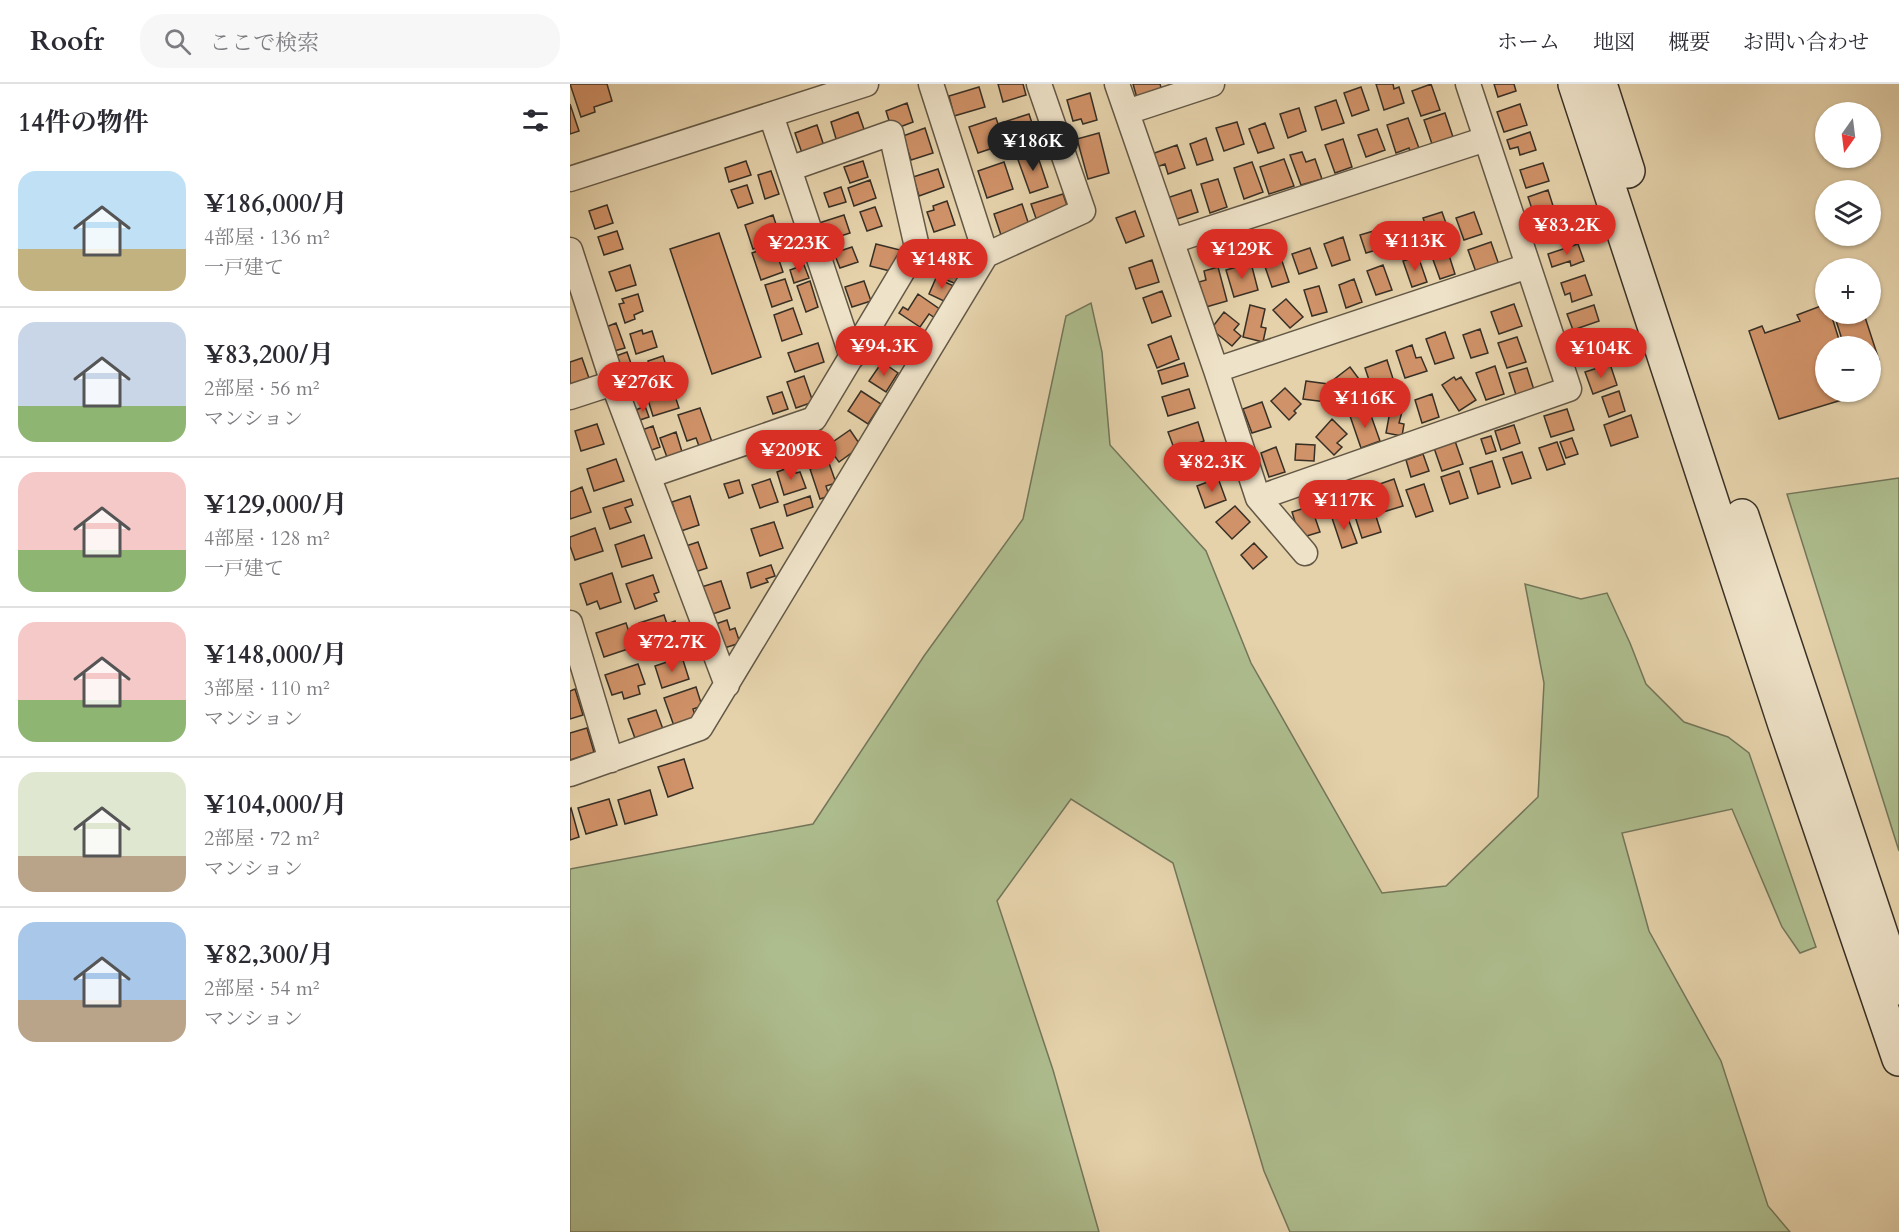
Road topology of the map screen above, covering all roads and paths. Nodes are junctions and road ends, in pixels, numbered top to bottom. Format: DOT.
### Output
graph roads {
  1 [pos="866,84"];
  2 [pos="931,84"];
  3 [pos="1039,84"];
  4 [pos="1117,84"];
  5 [pos="1212,84"];
  6 [pos="1468,84"];
  7 [pos="1575,84"];
  8 [pos="1600,84"];
  9 [pos="1126,112"];
  10 [pos="771,115"];
  11 [pos="1486,139"];
  12 [pos="789,169"];
  13 [pos="570,179"];
  14 [pos="1172,241"];
  15 [pos="570,250"];
  16 [pos="986,255"];
  17 [pos="1528,266"];
  18 [pos="852,357"];
  19 [pos="1216,370"];
  20 [pos="613,383"];
  21 [pos="570,397"];
  22 [pos="648,476"];
  23 [pos="1258,498"];
  24 [pos="1305,553"];
  25 [pos="570,623"];
  26 [pos="574,649"];
  27 [pos="726,685"];
  28 [pos="612,760"];
  29 [pos="570,774"];
  30 [pos="1899,988"];
  31 [pos="1899,1059"];
  1 -- 10 [label="street"];
  2 -- 16 [label="street"];
  3 -- 16 [label="street"];
  4 -- 9 [label="street"];
  5 -- 9 [label="street"];
  6 -- 11 [label="street"];
  7 -- 31 [label="street"];
  8 -- 30 [label="street"];
  9 -- 14 [label="street"];
  10 -- 12 [label="street"];
  10 -- 13 [label="street"];
  11 -- 14 [label="street"];
  11 -- 17 [label="street"];
  12 -- 18 [label="street"];
  12 -- 18 [label="street"];
  14 -- 19 [label="street"];
  15 -- 20 [label="street"];
  16 -- 27 [label="street"];
  17 -- 19 [label="street"];
  17 -- 23 [label="street"];
  18 -- 22 [label="street"];
  19 -- 23 [label="street"];
  20 -- 21 [label="street"];
  20 -- 22 [label="street"];
  22 -- 27 [label="street"];
  23 -- 24 [label="street"];
  25 -- 26 [label="street"];
  26 -- 28 [label="street"];
  27 -- 28 [label="street"];
  28 -- 29 [label="street"];
}
